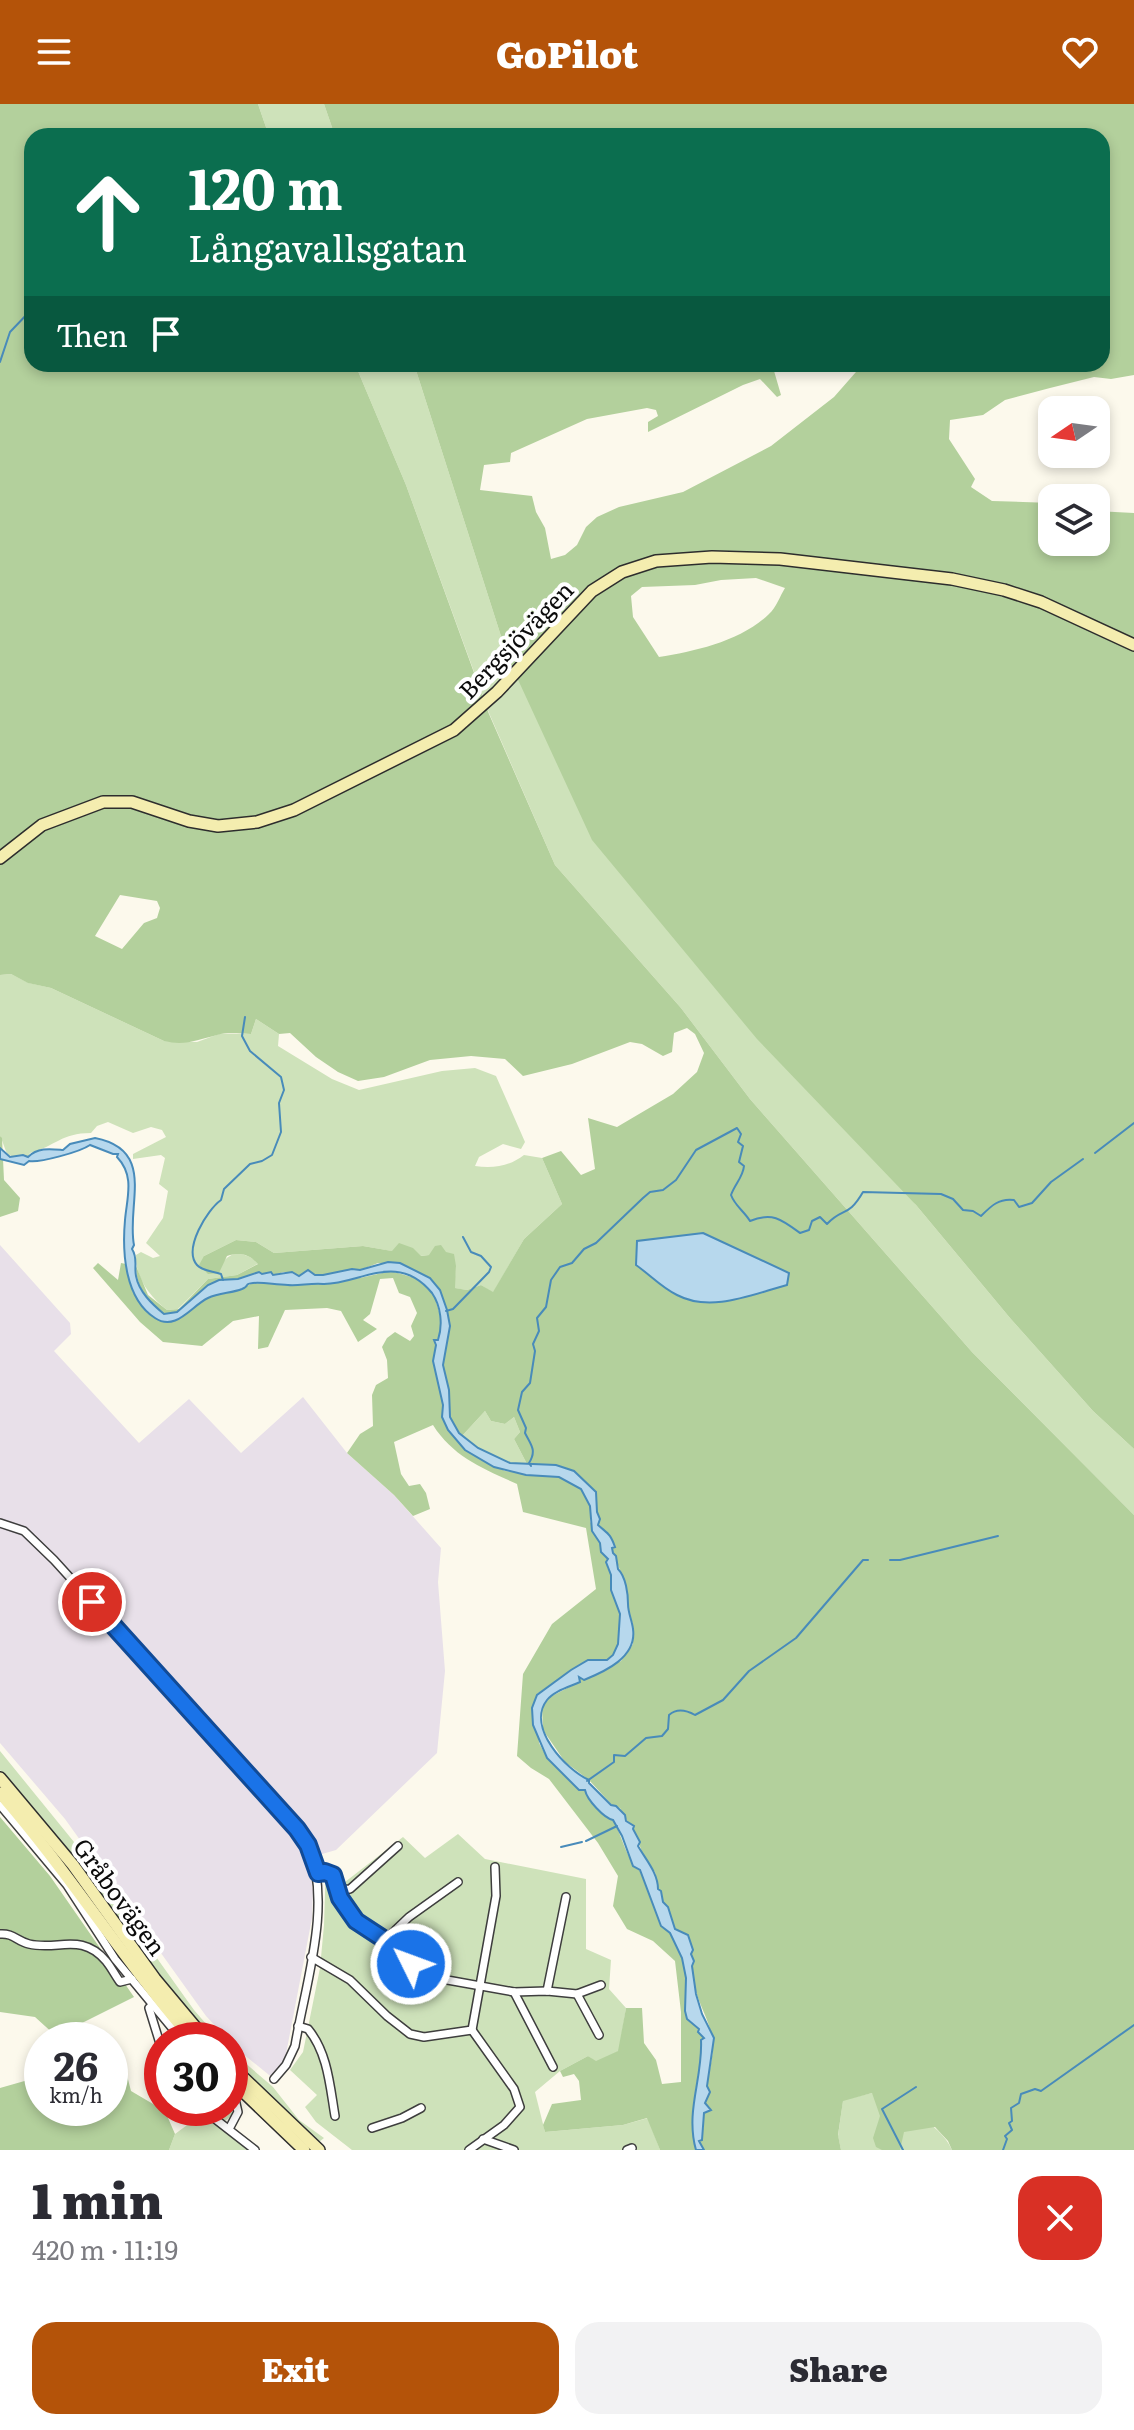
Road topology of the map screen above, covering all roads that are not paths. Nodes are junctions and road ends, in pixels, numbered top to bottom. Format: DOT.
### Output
graph roads {
  1 [pos="1134,645"];
  2 [pos="0,858"];
  3 [pos="0,1523"];
  4 [pos="0,1778"];
  5 [pos="0,1793"];
  6 [pos="0,1805"];
  7 [pos="398,1846"];
  8 [pos="495,1867"];
  9 [pos="318,1873"];
  10 [pos="458,1882"];
  11 [pos="338,1890"];
  12 [pos="566,1897"];
  13 [pos="0,1934"];
  14 [pos="385,1940"];
  15 [pos="311,1957"];
  16 [pos="132,1979"];
  17 [pos="480,1985"];
  18 [pos="601,1985"];
  19 [pos="547,1991"];
  20 [pos="514,1992"];
  21 [pos="577,1994"];
  22 [pos="152,2005"];
  23 [pos="153,2022"];
  24 [pos="167,2022"];
  25 [pos="179,2022"];
  26 [pos="191,2022"];
  27 [pos="298,2026"];
  28 [pos="472,2030"];
  29 [pos="599,2035"];
  30 [pos="553,2067"];
  31 [pos="274,2079"];
  32 [pos="248,2082"];
  33 [pos="248,2096"];
  34 [pos="421,2108"];
  35 [pos="335,2116"];
  36 [pos="225,2126"];
  37 [pos="231,2126"];
  38 [pos="372,2128"];
  39 [pos="229,2129"];
  40 [pos="483,2139"];
  41 [pos="255,2150"];
  42 [pos="304,2150"];
  43 [pos="319,2150"];
  44 [pos="469,2150"];
  45 [pos="514,2150"];
  1 -- 2 [label="main road, Bergsjövägen"];
  3 -- 9 [label="street"];
  4 -- 26 [label="main road, Gråbovägen"];
  5 -- 25 [label="main road, Gråbovägen"];
  6 -- 16 [label="street"];
  7 -- 11 [label="street"];
  8 -- 17 [label="street"];
  9 -- 11 [label="street"];
  9 -- 15 [label="street"];
  10 -- 14 [label="street"];
  11 -- 14 [label="street"];
  12 -- 19 [label="street"];
  13 -- 16 [label="street"];
  14 -- 17 [label="street"];
  15 -- 27 [label="street"];
  15 -- 28 [label="street"];
  16 -- 22 [label="street"];
  17 -- 20 [label="street"];
  17 -- 28 [label="street"];
  18 -- 21 [label="street"];
  19 -- 20 [label="street"];
  19 -- 21 [label="street"];
  20 -- 30 [label="street"];
  21 -- 29 [label="street"];
  22 -- 23 [label="street"];
  22 -- 24 [label="street"];
  27 -- 31 [label="street"];
  27 -- 35 [label="street"];
  28 -- 40 [label="street"];
  32 -- 43 [label="main road"];
  33 -- 42 [label="main road"];
  34 -- 38 [label="street"];
  36 -- 39 [label="street"];
  37 -- 39 [label="street"];
  39 -- 41 [label="street"];
  40 -- 44 [label="street"];
  40 -- 45 [label="street"];
}
